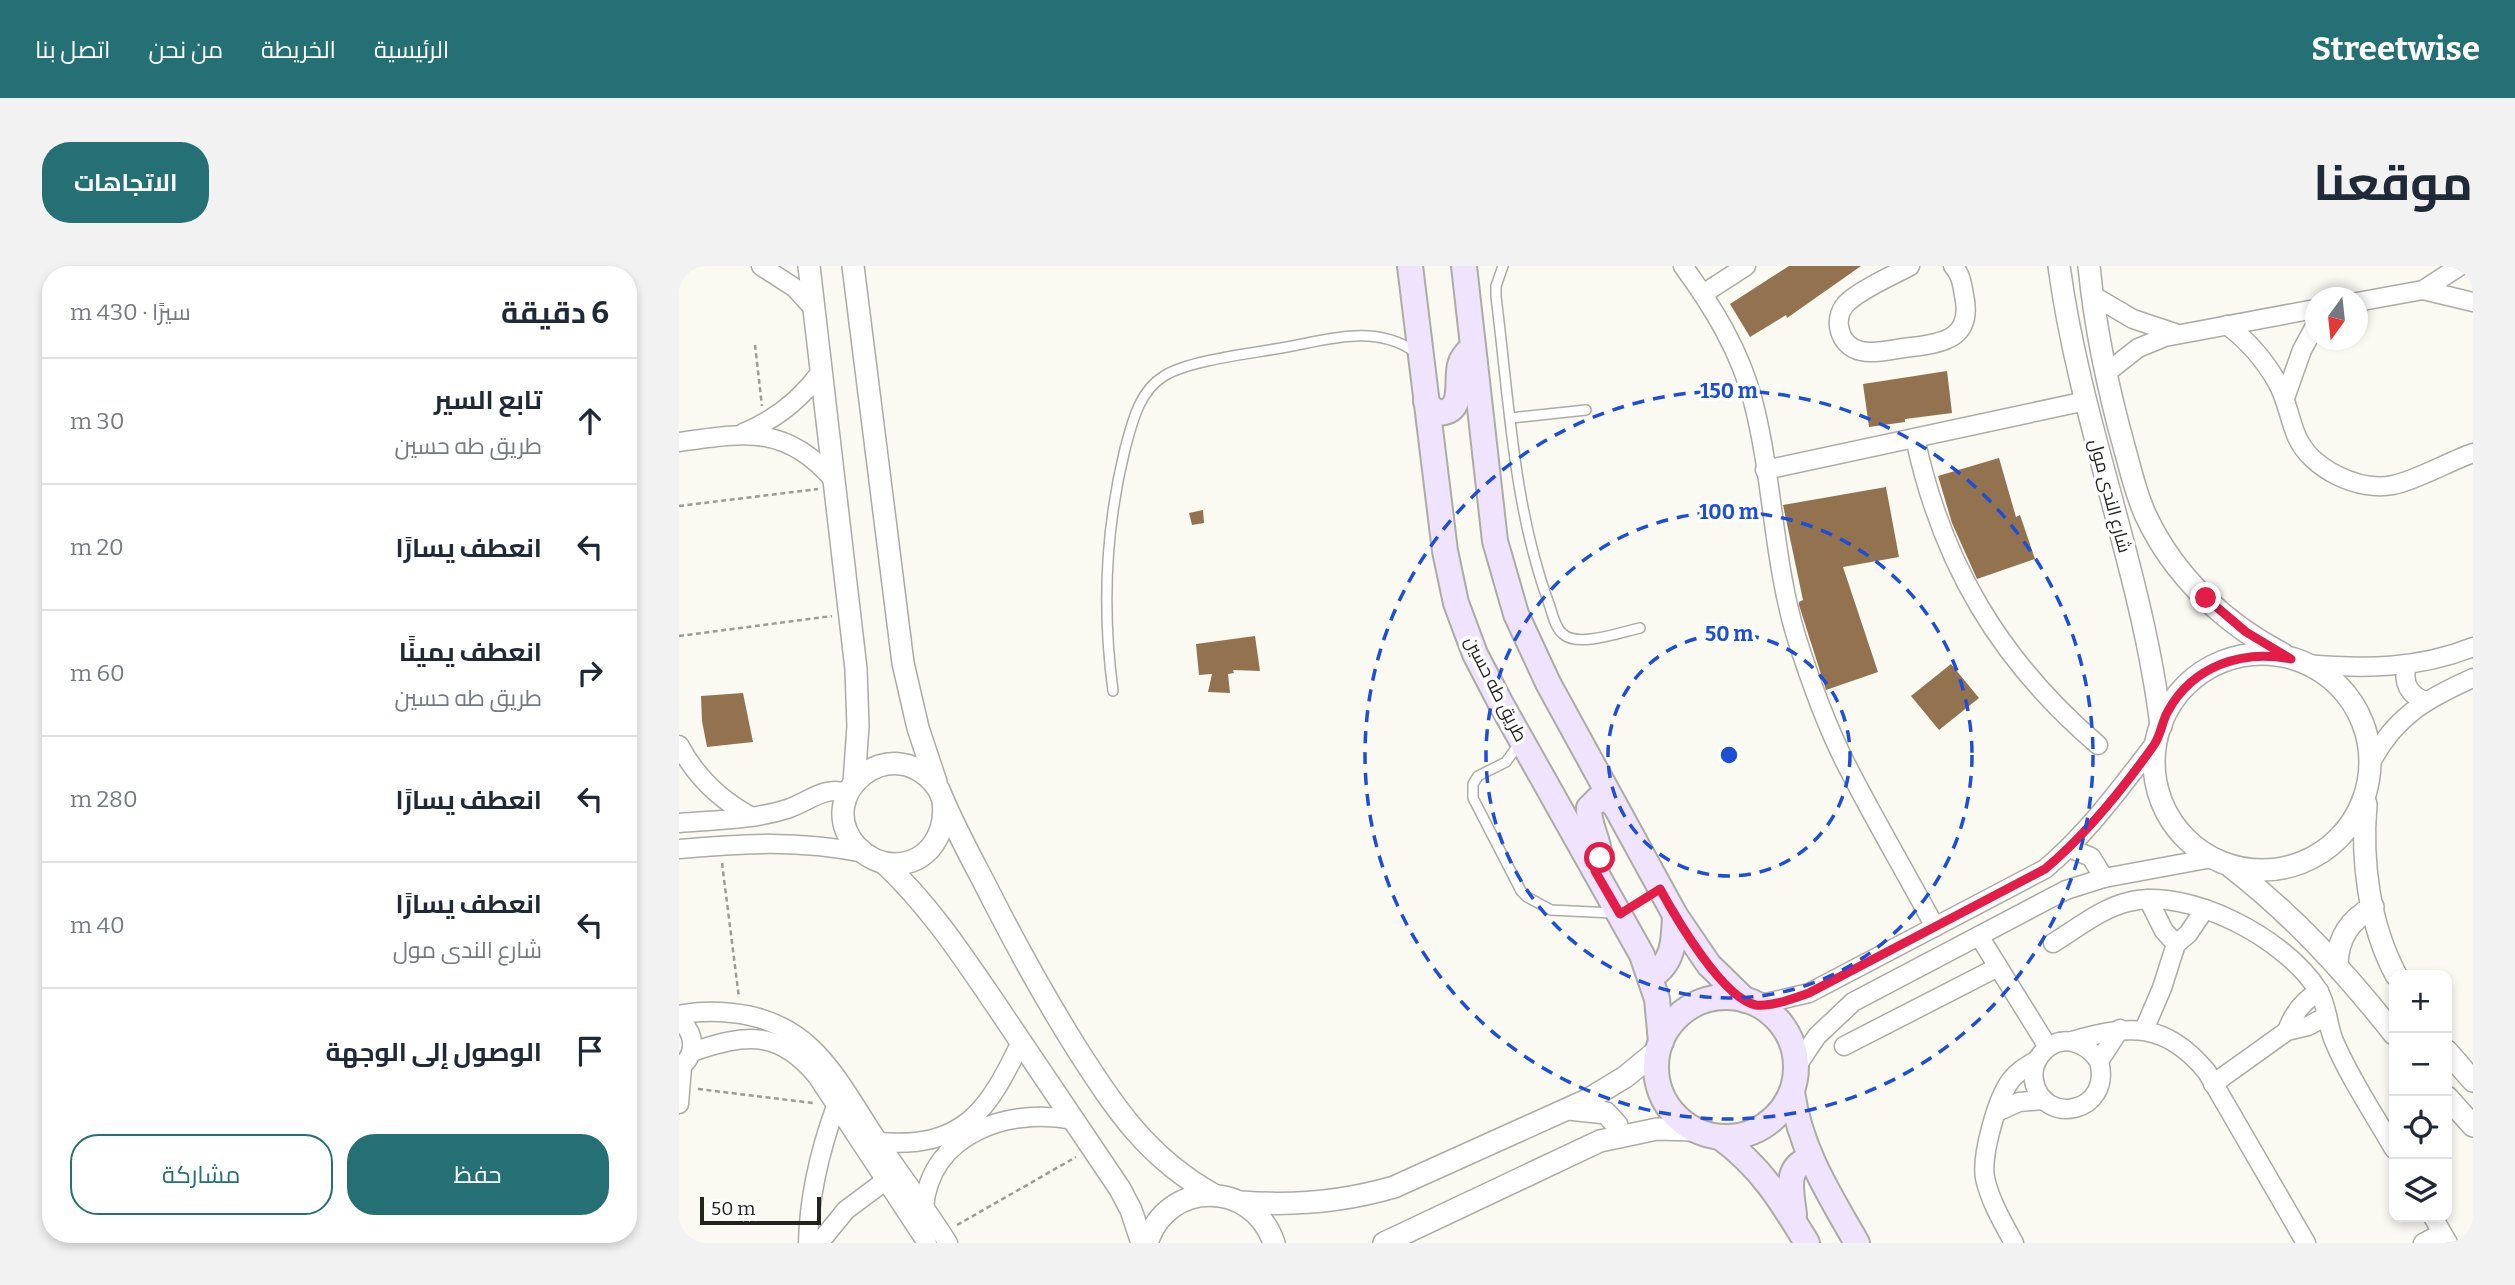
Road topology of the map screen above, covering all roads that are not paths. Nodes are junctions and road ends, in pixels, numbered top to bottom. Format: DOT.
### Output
graph roads {
  1 [pos="761,266"];
  2 [pos="809,266"];
  3 [pos="853,266"];
  4 [pos="1410,266"];
  5 [pos="1464,266"];
  6 [pos="1503,266"];
  7 [pos="1683,266"];
  8 [pos="1746,266"];
  9 [pos="1910,266"];
  10 [pos="1953,266"];
  11 [pos="2059,266"];
  12 [pos="2089,266"];
  13 [pos="2460,266"];
  14 [pos="1891,270"];
  15 [pos="2423,290"];
  16 [pos="1703,294"];
  17 [pos="2092,295"];
  18 [pos="2368,300"];
  19 [pos="2473,302"];
  20 [pos="814,309"];
  21 [pos="2305,311"];
  22 [pos="2227,326"];
  23 [pos="2179,334"];
  24 [pos="2305,344"];
  25 [pos="1473,347"];
  26 [pos="1420,356"];
  27 [pos="820,373"];
  28 [pos="2105,374"];
  29 [pos="2285,398"];
  30 [pos="1426,401"];
  31 [pos="2085,401"];
  32 [pos="1586,410"];
  33 [pos="1511,418"];
  34 [pos="739,434"];
  35 [pos="1915,438"];
  36 [pos="679,442"];
  37 [pos="2473,453"];
  38 [pos="1765,470"];
  39 [pos="833,483"];
  40 [pos="1640,628"];
  41 [pos="2473,647"];
  42 [pos="2298,661"];
  43 [pos="2407,665"];
  44 [pos="2473,678"];
  45 [pos="1113,691"];
  46 [pos="2426,701"];
  47 [pos="2158,734"];
  48 [pos="1520,739"];
  49 [pos="679,745"];
  50 [pos="2098,745"];
  51 [pos="2370,764"];
  52 [pos="851,788"];
  53 [pos="2366,795"];
  54 [pos="941,796"];
  55 [pos="1614,804"];
  56 [pos="750,816"];
  57 [pos="679,823"];
  58 [pos="2069,848"];
  59 [pos="679,849"];
  60 [pos="864,853"];
  61 [pos="2220,861"];
  62 [pos="884,863"];
  63 [pos="1595,871"];
  64 [pos="2104,877"];
  65 [pos="2148,899"];
  66 [pos="2373,907"];
  67 [pos="2204,909"];
  68 [pos="1620,914"];
  69 [pos="1675,915"];
  70 [pos="1935,927"];
  71 [pos="1979,936"];
  72 [pos="2053,943"];
  73 [pos="2176,944"];
  74 [pos="2337,964"];
  75 [pos="1859,967"];
  76 [pos="1998,967"];
  77 [pos="2394,970"];
  78 [pos="1651,977"];
  79 [pos="1871,991"];
  80 [pos="2319,991"];
  81 [pos="1751,1003"];
  82 [pos="2327,1016"];
  83 [pos="679,1017"];
  84 [pos="2120,1029"];
  85 [pos="2144,1030"];
  86 [pos="2287,1031"];
  87 [pos="2393,1033"];
  88 [pos="2072,1041"];
  89 [pos="1021,1042"];
  90 [pos="1660,1046"];
  91 [pos="1844,1046"];
  92 [pos="2042,1054"];
  93 [pos="2452,1057"];
  94 [pos="2099,1061"];
  95 [pos="684,1062"];
  96 [pos="1796,1067"];
  97 [pos="2473,1082"];
  98 [pos="2213,1084"];
  99 [pos="1791,1093"];
  100 [pos="680,1096"];
  101 [pos="2044,1100"];
  102 [pos="2452,1103"];
  103 [pos="837,1106"];
  104 [pos="1568,1109"];
  105 [pos="1997,1112"];
  106 [pos="1073,1121"];
  107 [pos="2473,1126"];
  108 [pos="969,1129"];
  109 [pos="1695,1130"];
  110 [pos="1619,1136"];
  111 [pos="1720,1137"];
  112 [pos="2389,1140"];
  113 [pos="879,1142"];
  114 [pos="1810,1159"];
  115 [pos="885,1181"];
  116 [pos="1214,1195"];
  117 [pos="1241,1202"];
  118 [pos="925,1207"];
  119 [pos="1794,1222"];
  120 [pos="2441,1231"];
  121 [pos="939,1240"];
  122 [pos="2010,1242"];
  123 [pos="808,1243"];
  124 [pos="819,1243"];
  125 [pos="1144,1243"];
  126 [pos="1274,1243"];
  127 [pos="1384,1243"];
  128 [pos="1807,1243"];
  129 [pos="1857,1243"];
  130 [pos="2306,1243"];
  131 [pos="2423,1243"];
  1 -- 20 [label="street"];
  2 -- 20 [label="street"];
  3 -- 54 [label="street"];
  4 -- 26 [label="main road, طريق طه حسين"];
  5 -- 25 [label="main road"];
  6 -- 33 [label="lane"];
  7 -- 16 [label="street"];
  8 -- 16 [label="street"];
  9 -- 14 [label="street"];
  10 -- 14 [label="street"];
  11 -- 31 [label="street, شارع الندى مول"];
  12 -- 17 [label="street, شارع الندى مول"];
  13 -- 15 [label="street"];
  15 -- 18 [label="street"];
  15 -- 19 [label="street"];
  16 -- 38 [label="street"];
  17 -- 23 [label="street"];
  17 -- 28 [label="street, شارع الندى مول"];
  20 -- 27 [label="street"];
  21 -- 22 [label="street"];
  22 -- 23 [label="street"];
  22 -- 29 [label="street"];
  23 -- 28 [label="street"];
  24 -- 29 [label="street"];
  25 -- 30 [label="main road"];
  25 -- 55 [label="main road"];
  26 -- 30 [label="main road, طريق طه حسين"];
  26 -- 45 [label="lane"];
  27 -- 34 [label="street"];
  27 -- 39 [label="street"];
  28 -- 42 [label="street, شارع الندى مول"];
  29 -- 37 [label="street"];
  30 -- 48 [label="main road, طريق طه حسين"];
  31 -- 35 [label="street"];
  31 -- 47 [label="street, شارع الندى مول"];
  32 -- 33 [label="lane"];
  33 -- 40 [label="lane"];
  34 -- 36 [label="street"];
  34 -- 39 [label="street"];
  35 -- 38 [label="street"];
  35 -- 50 [label="street"];
  38 -- 70 [label="street"];
  39 -- 52 [label="street"];
  41 -- 43 [label="street"];
  42 -- 43 [label="street"];
  42 -- 47 [label="street"];
  42 -- 51 [label="street"];
  43 -- 46 [label="street"];
  44 -- 46 [label="street"];
  46 -- 51 [label="street"];
  47 -- 58 [label="street"];
  47 -- 61 [label="street"];
  48 -- 63 [label="main road, طريق طه حسين"];
  48 -- 68 [label="lane"];
  49 -- 56 [label="street"];
  51 -- 53 [label="street"];
  52 -- 54 [label="street"];
  52 -- 56 [label="street"];
  52 -- 60 [label="street"];
  53 -- 61 [label="street"];
  53 -- 66 [label="street"];
  54 -- 62 [label="street"];
  54 -- 116 [label="street"];
  55 -- 63 [label="main road"];
  55 -- 69 [label="main road"];
  56 -- 57 [label="street"];
  58 -- 64 [label="street"];
  58 -- 70 [label="street"];
  59 -- 60 [label="street"];
  60 -- 62 [label="street"];
  61 -- 64 [label="street"];
  61 -- 74 [label="street"];
  62 -- 89 [label="street"];
  63 -- 68 [label="main road, طريق طه حسين"];
  64 -- 71 [label="street"];
  65 -- 67 [label="street"];
  65 -- 72 [label="street"];
  65 -- 73 [label="street"];
  66 -- 74 [label="street"];
  66 -- 77 [label="street"];
  67 -- 73 [label="street"];
  67 -- 80 [label="street"];
  68 -- 78 [label="main road, طريق طه حسين"];
  69 -- 78 [label="main road"];
  69 -- 81 [label="main road"];
  70 -- 75 [label="street"];
  71 -- 76 [label="street"];
  71 -- 79 [label="street"];
  73 -- 85 [label="street"];
  74 -- 87 [label="street"];
  75 -- 79 [label="street"];
  75 -- 81 [label="street"];
  76 -- 91 [label="street"];
  76 -- 92 [label="street"];
  78 -- 90 [label="main road, طريق طه حسين"];
  79 -- 96 [label="street"];
  80 -- 82 [label="street"];
  80 -- 86 [label="street"];
  81 -- 90 [label="main road"];
  81 -- 96 [label="main road"];
  82 -- 86 [label="street"];
  82 -- 112 [label="street"];
  83 -- 95 [label="street"];
  83 -- 113 [label="street"];
  84 -- 85 [label="street"];
  84 -- 88 [label="street"];
  84 -- 94 [label="street"];
  85 -- 98 [label="street"];
  86 -- 98 [label="street"];
  88 -- 92 [label="street"];
  88 -- 94 [label="street"];
  89 -- 106 [label="street"];
  89 -- 108 [label="street"];
  90 -- 104 [label="street"];
  90 -- 109 [label="main road"];
  92 -- 101 [label="street"];
  92 -- 105 [label="street"];
  93 -- 97 [label="street"];
  94 -- 101 [label="street"];
  95 -- 100 [label="street"];
  95 -- 103 [label="street"];
  96 -- 99 [label="main road"];
  98 -- 130 [label="street"];
  99 -- 111 [label="main road"];
  99 -- 114 [label="main road"];
  101 -- 105 [label="street"];
  102 -- 107 [label="street"];
  103 -- 115 [label="street"];
  103 -- 123 [label="street"];
  104 -- 110 [label="street"];
  104 -- 117 [label="street"];
  105 -- 122 [label="street"];
  106 -- 108 [label="street"];
  106 -- 125 [label="street"];
  108 -- 113 [label="street"];
  108 -- 118 [label="street"];
  109 -- 110 [label="street"];
  109 -- 111 [label="main road"];
  110 -- 127 [label="street"];
  111 -- 119 [label="main road"];
  113 -- 118 [label="street"];
  114 -- 119 [label="main road"];
  114 -- 129 [label="main road"];
  115 -- 121 [label="street"];
  115 -- 124 [label="street"];
  116 -- 117 [label="street"];
  116 -- 125 [label="street"];
  117 -- 126 [label="street"];
  118 -- 121 [label="street"];
  119 -- 128 [label="main road"];
  120 -- 131 [label="street"];
}
